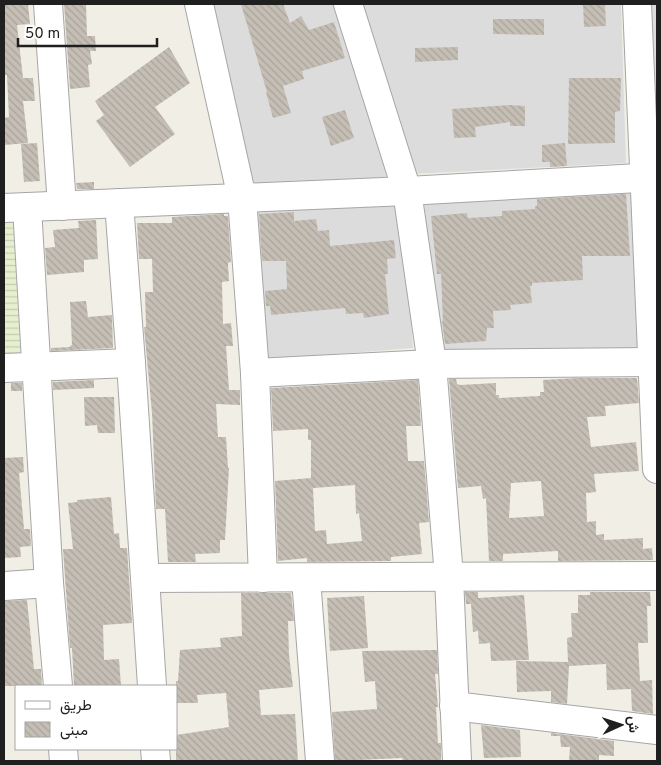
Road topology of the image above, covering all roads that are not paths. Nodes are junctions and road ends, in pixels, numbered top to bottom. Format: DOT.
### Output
graph roads {
  1 [pos="48,4"];
  2 [pos="199,4"];
  3 [pos="348,4"];
  4 [pos="637,4"];
  5 [pos="651,177"];
  6 [pos="407,191"];
  7 [pos="242,198"];
  8 [pos="119,202"];
  9 [pos="62,206"];
  10 [pos="16,207"];
  11 [pos="652,362"];
  12 [pos="131,363"];
  13 [pos="432,364"];
  14 [pos="37,366"];
  15 [pos="4,368"];
  16 [pos="255,374"];
  17 [pos="656,401"];
  18 [pos="657,469"];
  19 [pos="657,576"];
  20 [pos="449,577"];
  21 [pos="146,578"];
  22 [pos="264,578"];
  23 [pos="306,579"];
  24 [pos="49,582"];
  25 [pos="4,586"];
  26 [pos="58,685"];
  27 [pos="152,685"];
  28 [pos="454,706"];
  29 [pos="657,730"];
  30 [pos="320,761"];
  31 [pos="457,761"];
  1 -- 9 [label="street"];
  2 -- 7 [label="street"];
  3 -- 6 [label="street"];
  4 -- 5 [label="street"];
  5 -- 6 [label="street"];
  5 -- 11 [label="street"];
  6 -- 7 [label="street"];
  6 -- 13 [label="street"];
  7 -- 8 [label="street"];
  7 -- 16 [label="street"];
  8 -- 9 [label="street"];
  8 -- 12 [label="street"];
  9 -- 10 [label="street"];
  10 -- 14 [label="street"];
  11 -- 13 [label="street"];
  11 -- 17 [label="street"];
  12 -- 14 [label="street"];
  12 -- 21 [label="street"];
  13 -- 16 [label="street"];
  13 -- 20 [label="street"];
  14 -- 15 [label="street"];
  14 -- 24 [label="street"];
  16 -- 22 [label="street"];
  17 -- 18 [label="street"];
  19 -- 20 [label="street"];
  20 -- 23 [label="street"];
  20 -- 28 [label="street"];
  21 -- 22 [label="street"];
  21 -- 27 [label="street"];
  22 -- 23 [label="street"];
  23 -- 30 [label="street"];
  24 -- 25 [label="street"];
  24 -- 26 [label="street"];
  28 -- 29 [label="street"];
  28 -- 31 [label="street"];
}
